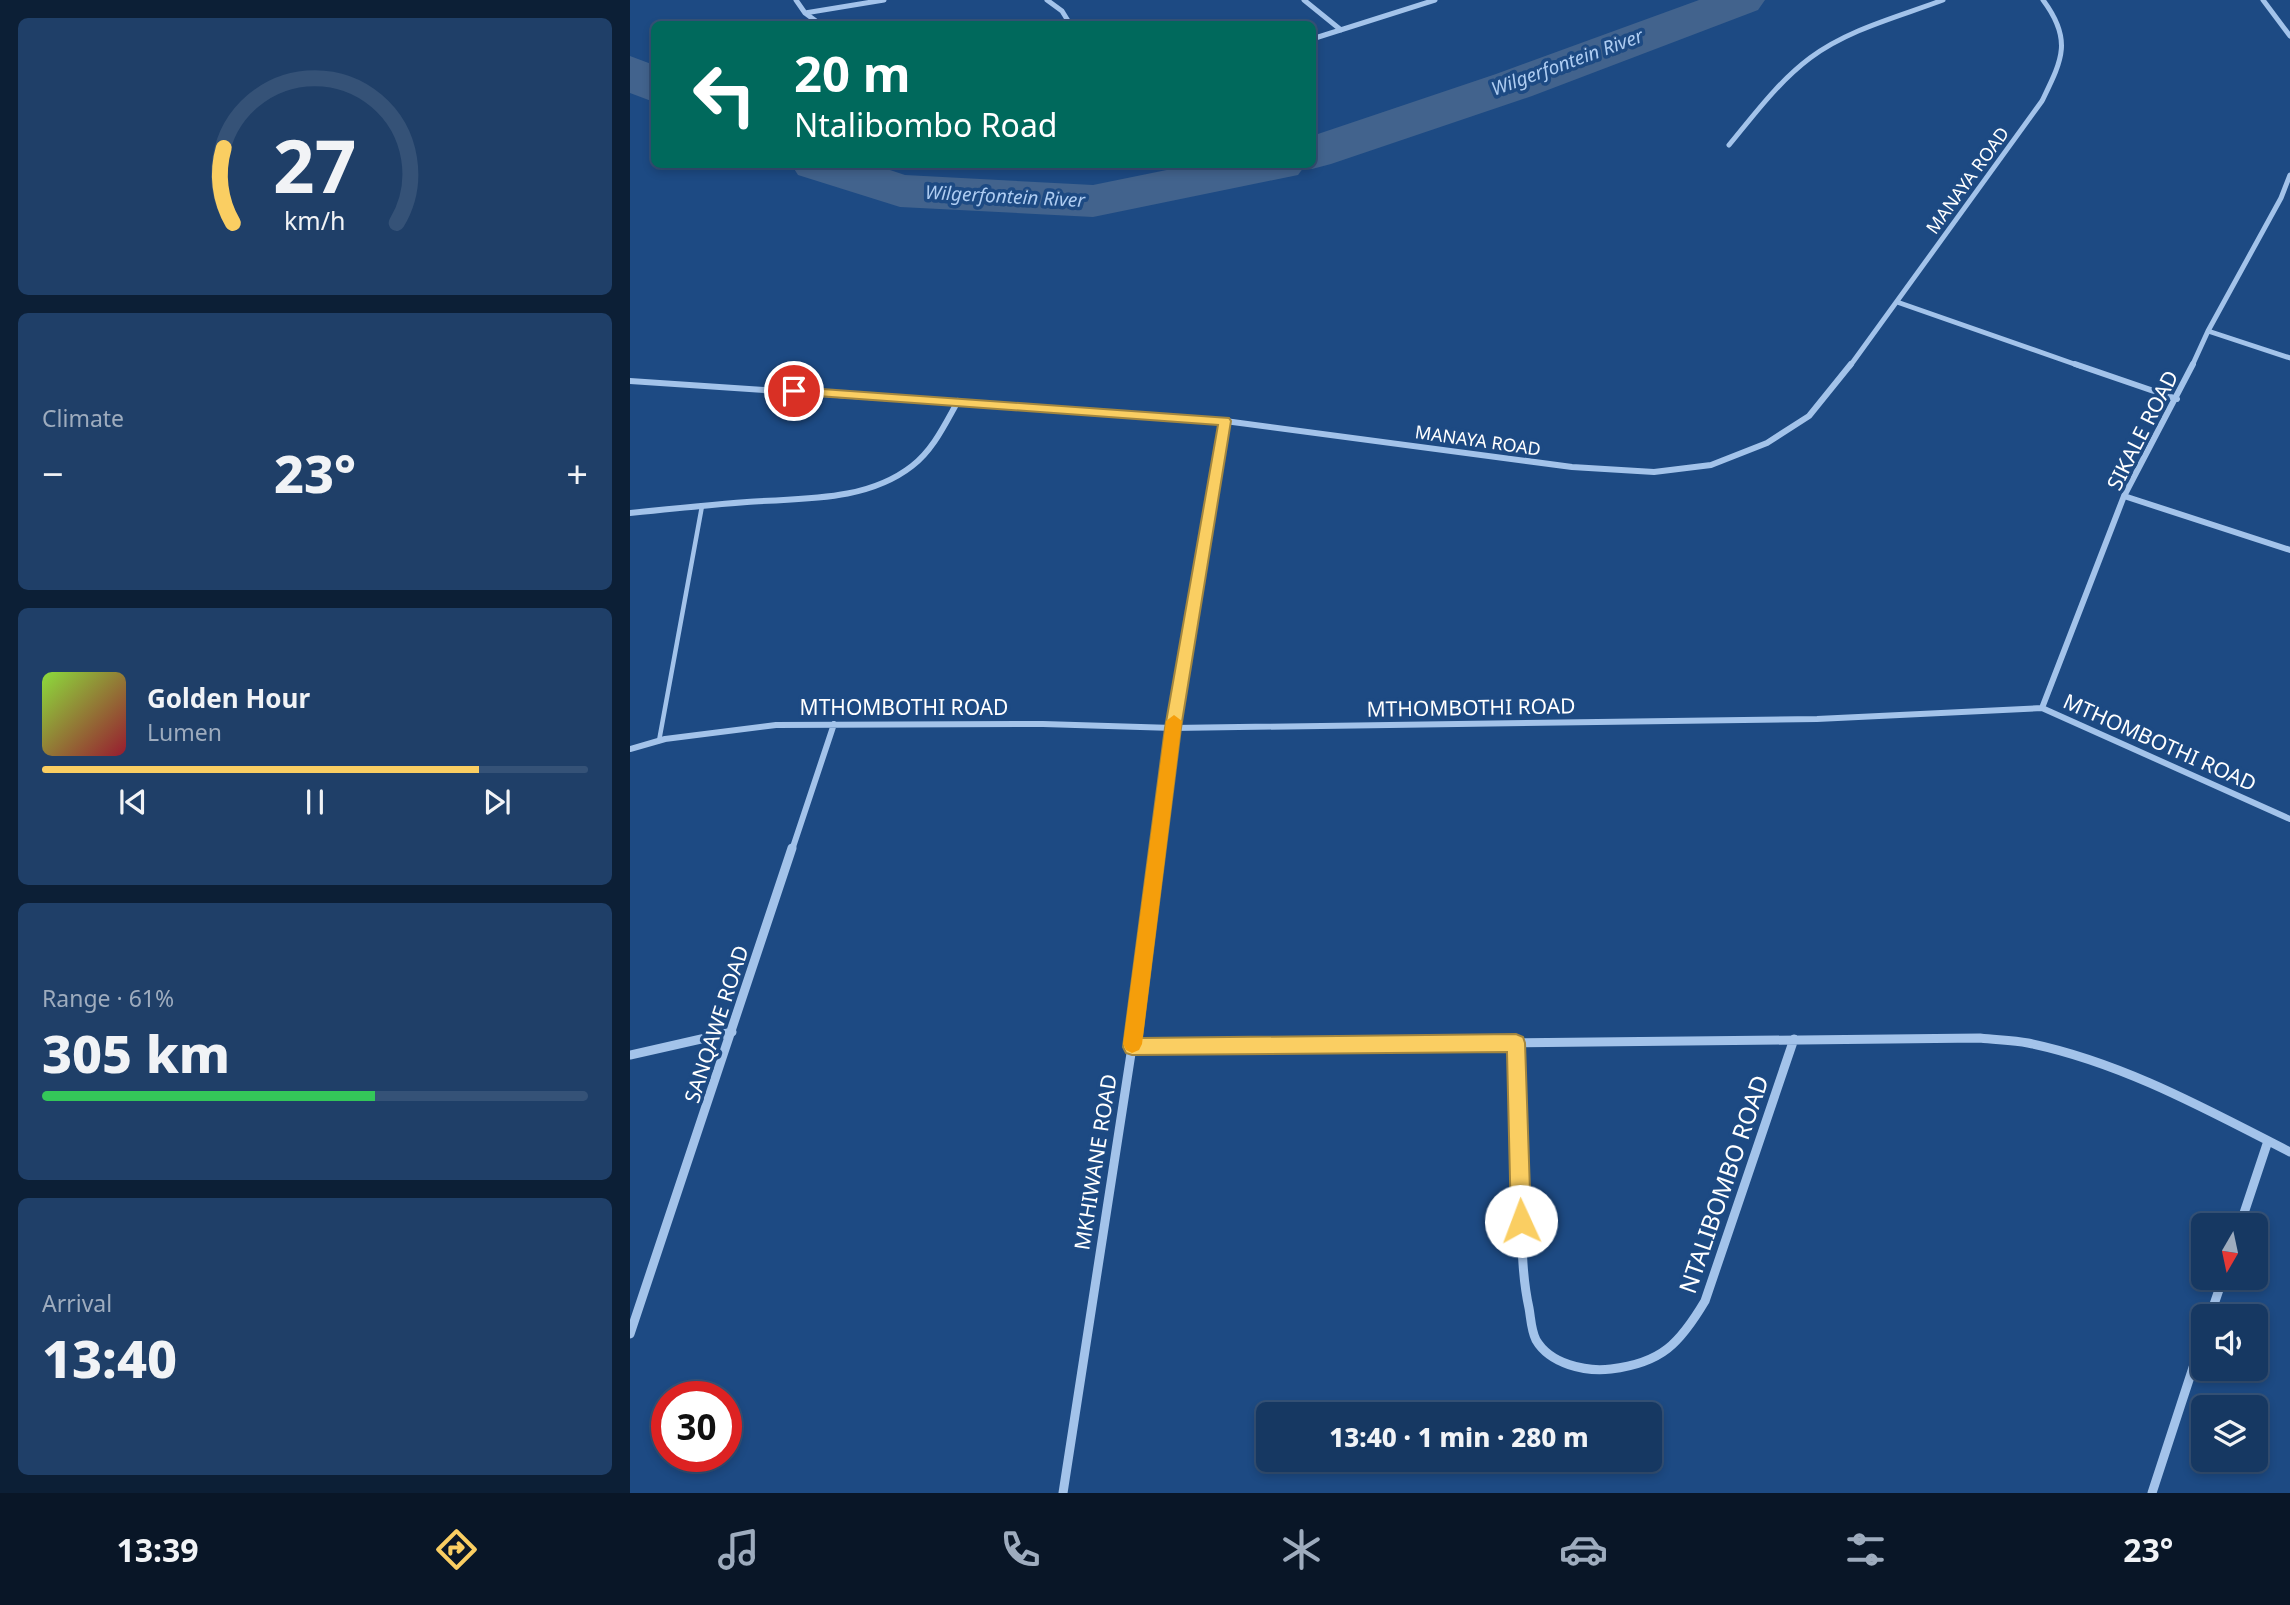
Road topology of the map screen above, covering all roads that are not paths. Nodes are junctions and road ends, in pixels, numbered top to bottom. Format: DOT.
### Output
graph roads {
  1 [pos="796,0"];
  2 [pos="884,0"];
  3 [pos="1047,0"];
  4 [pos="1304,0"];
  5 [pos="1435,0"];
  6 [pos="1943,0"];
  7 [pos="2043,0"];
  8 [pos="2263,0"];
  9 [pos="805,12"];
  10 [pos="816,21"];
  11 [pos="1068,21"];
  12 [pos="1341,30"];
  13 [pos="2290,36"];
  14 [pos="1316,38"];
  15 [pos="1729,145"];
  16 [pos="2290,176"];
  17 [pos="2281,198"];
  18 [pos="2290,200"];
  19 [pos="1897,302"];
  20 [pos="2208,331"];
  21 [pos="2290,358"];
  22 [pos="630,381"];
  23 [pos="2177,400"];
  24 [pos="958,401"];
  25 [pos="1225,421"];
  26 [pos="2124,496"];
  27 [pos="702,506"];
  28 [pos="630,513"];
  29 [pos="2290,550"];
  30 [pos="2042,708"];
  31 [pos="834,724"];
  32 [pos="1173,728"];
  33 [pos="659,741"];
  34 [pos="630,749"];
  35 [pos="2290,819"];
  36 [pos="732,1032"];
  37 [pos="1794,1040"];
  38 [pos="1516,1043"];
  39 [pos="1132,1047"];
  40 [pos="630,1055"];
  41 [pos="2268,1141"];
  42 [pos="2290,1152"];
  43 [pos="2244,1213"];
  44 [pos="635,1310"];
  45 [pos="630,1334"];
  46 [pos="2191,1374"];
  47 [pos="1063,1493"];
  48 [pos="2152,1493"];
  1 -- 9 [label="street"];
  2 -- 9 [label="street"];
  3 -- 11 [label="street"];
  4 -- 12 [label="street"];
  5 -- 12 [label="street"];
  6 -- 15 [label="street"];
  7 -- 19 [label="street, MANAYA ROAD"];
  8 -- 13 [label="street"];
  9 -- 10 [label="street"];
  12 -- 14 [label="street"];
  16 -- 17 [label="street, SIKALE ROAD"];
  17 -- 18 [label="street"];
  17 -- 20 [label="street, SIKALE ROAD"];
  19 -- 23 [label="street"];
  19 -- 25 [label="street, MANAYA ROAD"];
  20 -- 21 [label="street"];
  20 -- 23 [label="street, SIKALE ROAD"];
  22 -- 24 [label="street, MANAYA ROAD"];
  23 -- 26 [label="street, SIKALE ROAD"];
  24 -- 25 [label="street, MANAYA ROAD"];
  24 -- 27 [label="street"];
  25 -- 32 [label="street, MKHIWANE ROAD"];
  26 -- 29 [label="street"];
  26 -- 30 [label="street, SIKALE ROAD"];
  27 -- 28 [label="street"];
  27 -- 33 [label="lane"];
  30 -- 32 [label="street, MTHOMBOTHI ROAD"];
  30 -- 35 [label="street, MTHOMBOTHI ROAD"];
  31 -- 32 [label="street, MTHOMBOTHI ROAD"];
  31 -- 33 [label="street, MTHOMBOTHI ROAD"];
  31 -- 36 [label="street, SANQAWE ROAD"];
  32 -- 39 [label="street, MKHIWANE ROAD"];
  33 -- 34 [label="street, MTHOMBOTHI ROAD"];
  36 -- 40 [label="street"];
  36 -- 44 [label="street, SANQAWE ROAD"];
  37 -- 38 [label="street, NTALIBOMBO ROAD"];
  37 -- 38 [label="street, NTALIBOMBO ROAD"];
  37 -- 41 [label="street, NTALIBOMBO ROAD"];
  38 -- 39 [label="street, NTALIBOMBO ROAD"];
  39 -- 47 [label="street, MKHIWANE ROAD"];
  41 -- 42 [label="street, NTALIBOMBO ROAD"];
  41 -- 43 [label="street"];
  44 -- 45 [label="street, SANQAWE ROAD"];
  46 -- 48 [label="street"];
}
